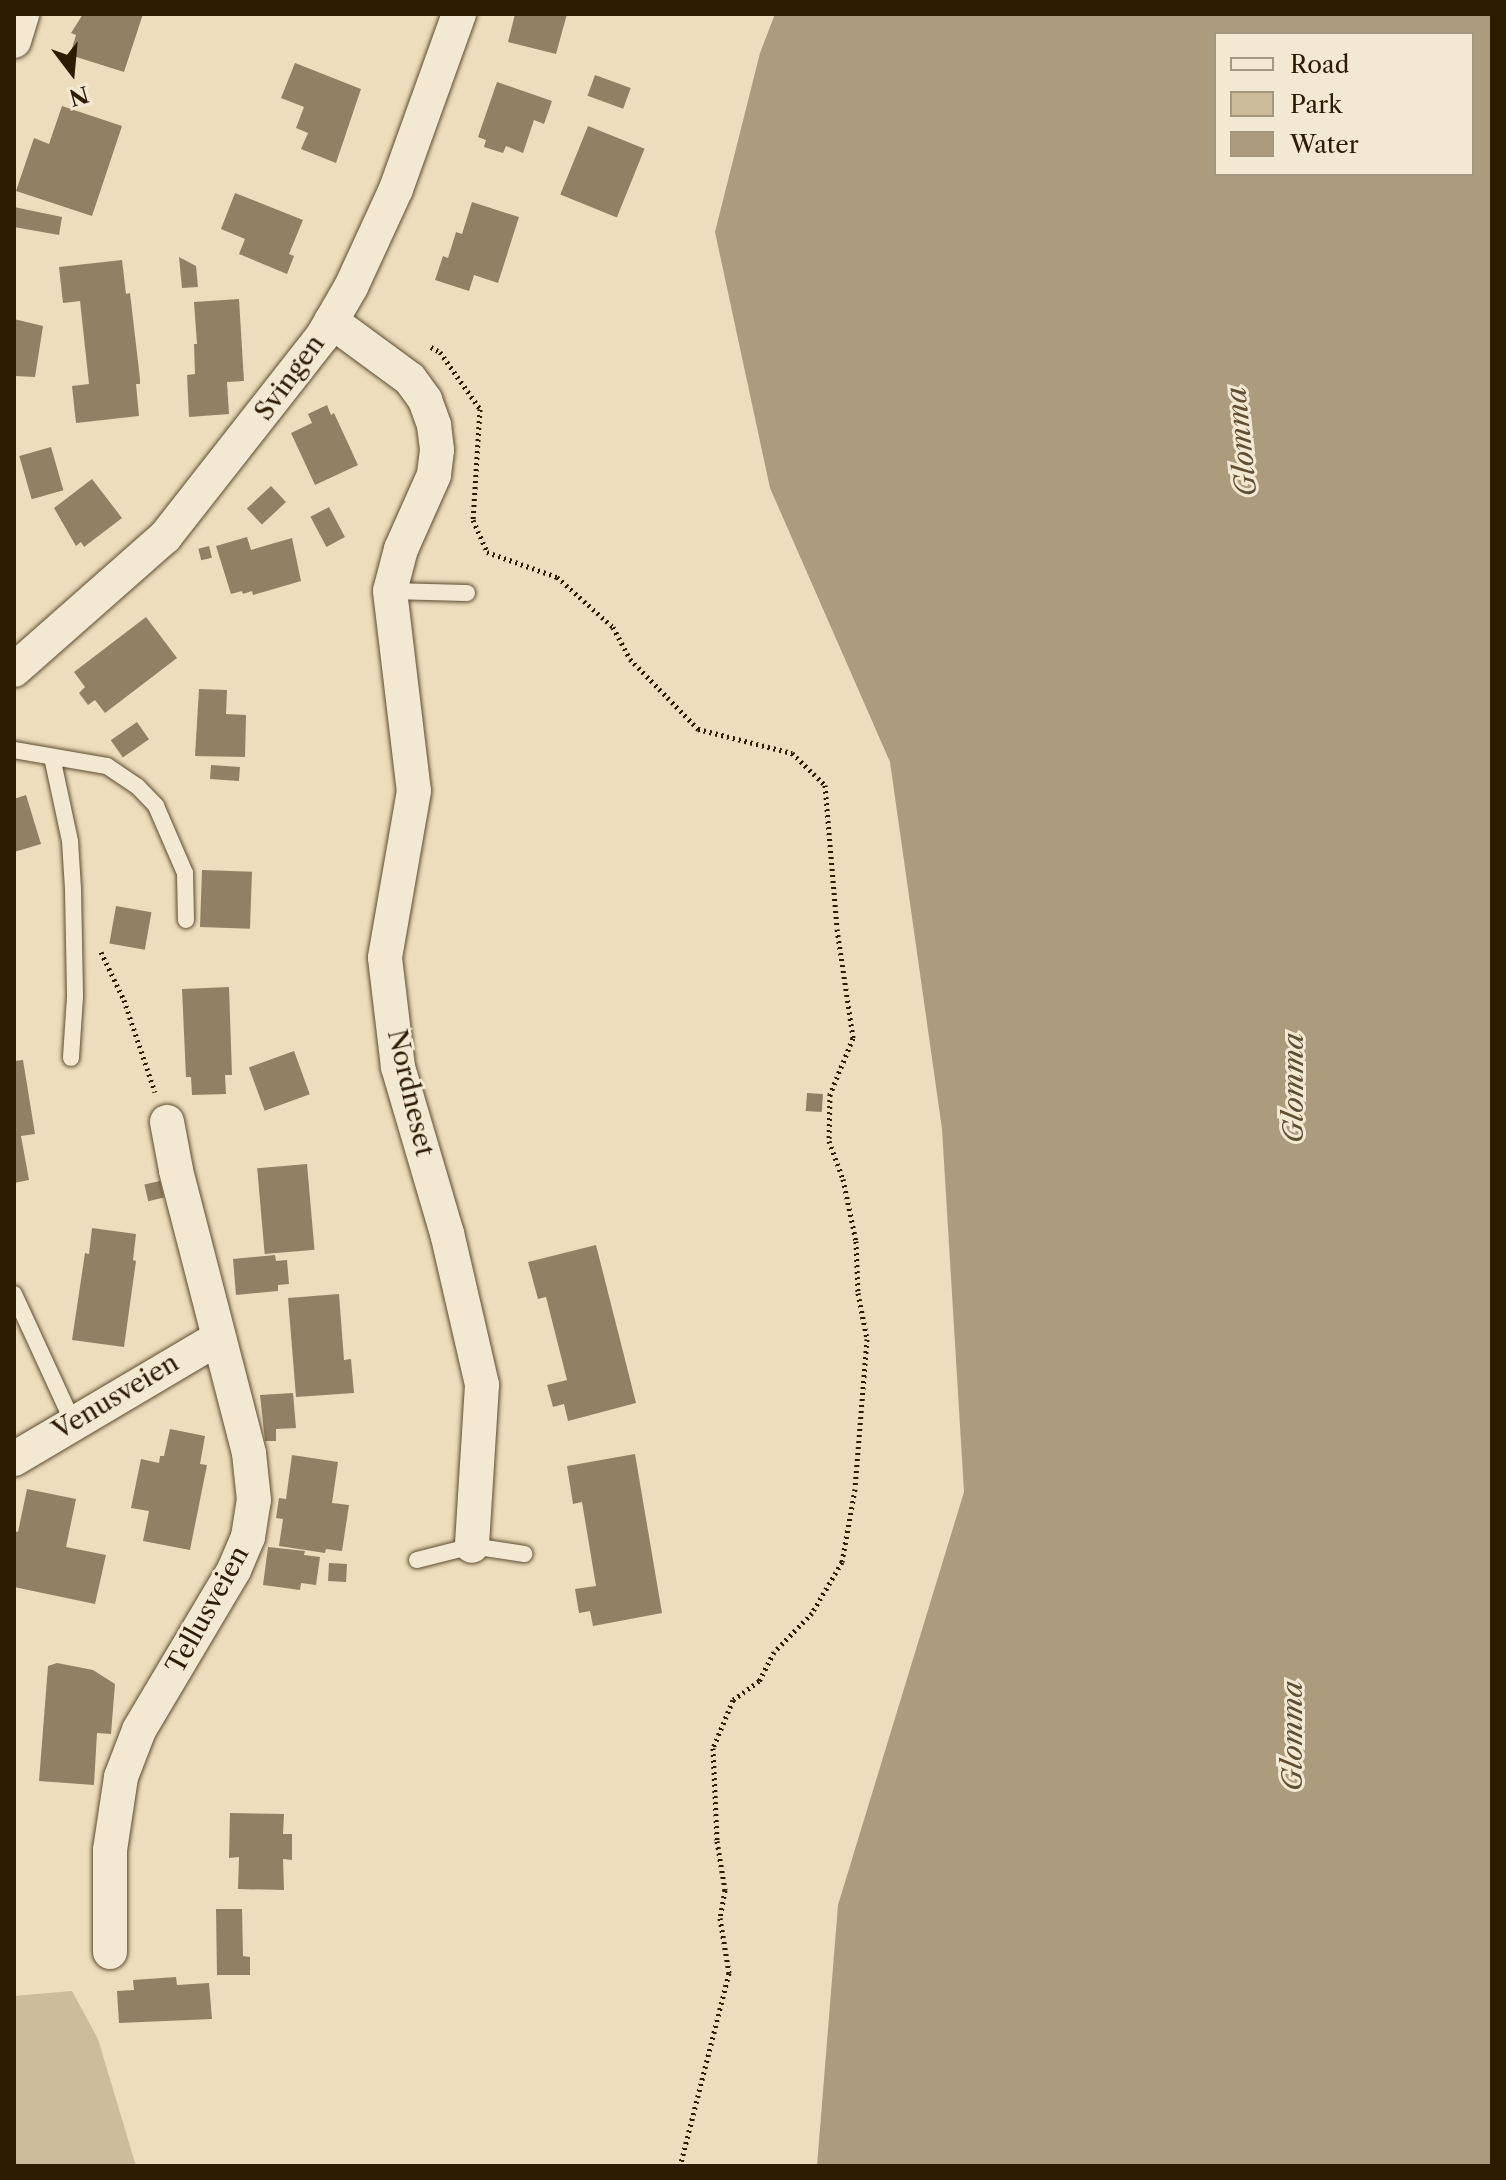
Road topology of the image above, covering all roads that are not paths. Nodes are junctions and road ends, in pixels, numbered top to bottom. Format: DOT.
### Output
graph roads {
  1 [pos="22,14"];
  2 [pos="459,14"];
  3 [pos="14,41"];
  4 [pos="331,321"];
  5 [pos="390,591"];
  6 [pos="467,593"];
  7 [pos="14,670"];
  8 [pos="14,750"];
  9 [pos="52,757"];
  10 [pos="186,920"];
  11 [pos="71,1058"];
  12 [pos="167,1122"];
  13 [pos="14,1294"];
  14 [pos="219,1338"];
  15 [pos="73,1422"];
  16 [pos="14,1459"];
  17 [pos="472,1546"];
  18 [pos="524,1554"];
  19 [pos="417,1560"];
  20 [pos="110,1952"];
  1 -- 3 [label="street"];
  2 -- 4 [label="street, Svingen"];
  4 -- 5 [label="street, Nordneset"];
  4 -- 7 [label="street, Svingen"];
  5 -- 6 [label="lane"];
  5 -- 17 [label="street, Nordneset"];
  8 -- 9 [label="lane"];
  9 -- 10 [label="lane"];
  9 -- 11 [label="lane"];
  12 -- 14 [label="street, Tellusveien"];
  13 -- 15 [label="lane"];
  14 -- 15 [label="street, Venusveien"];
  14 -- 20 [label="street, Tellusveien"];
  15 -- 16 [label="street, Venusveien"];
  17 -- 18 [label="lane"];
  17 -- 19 [label="lane"];
}
